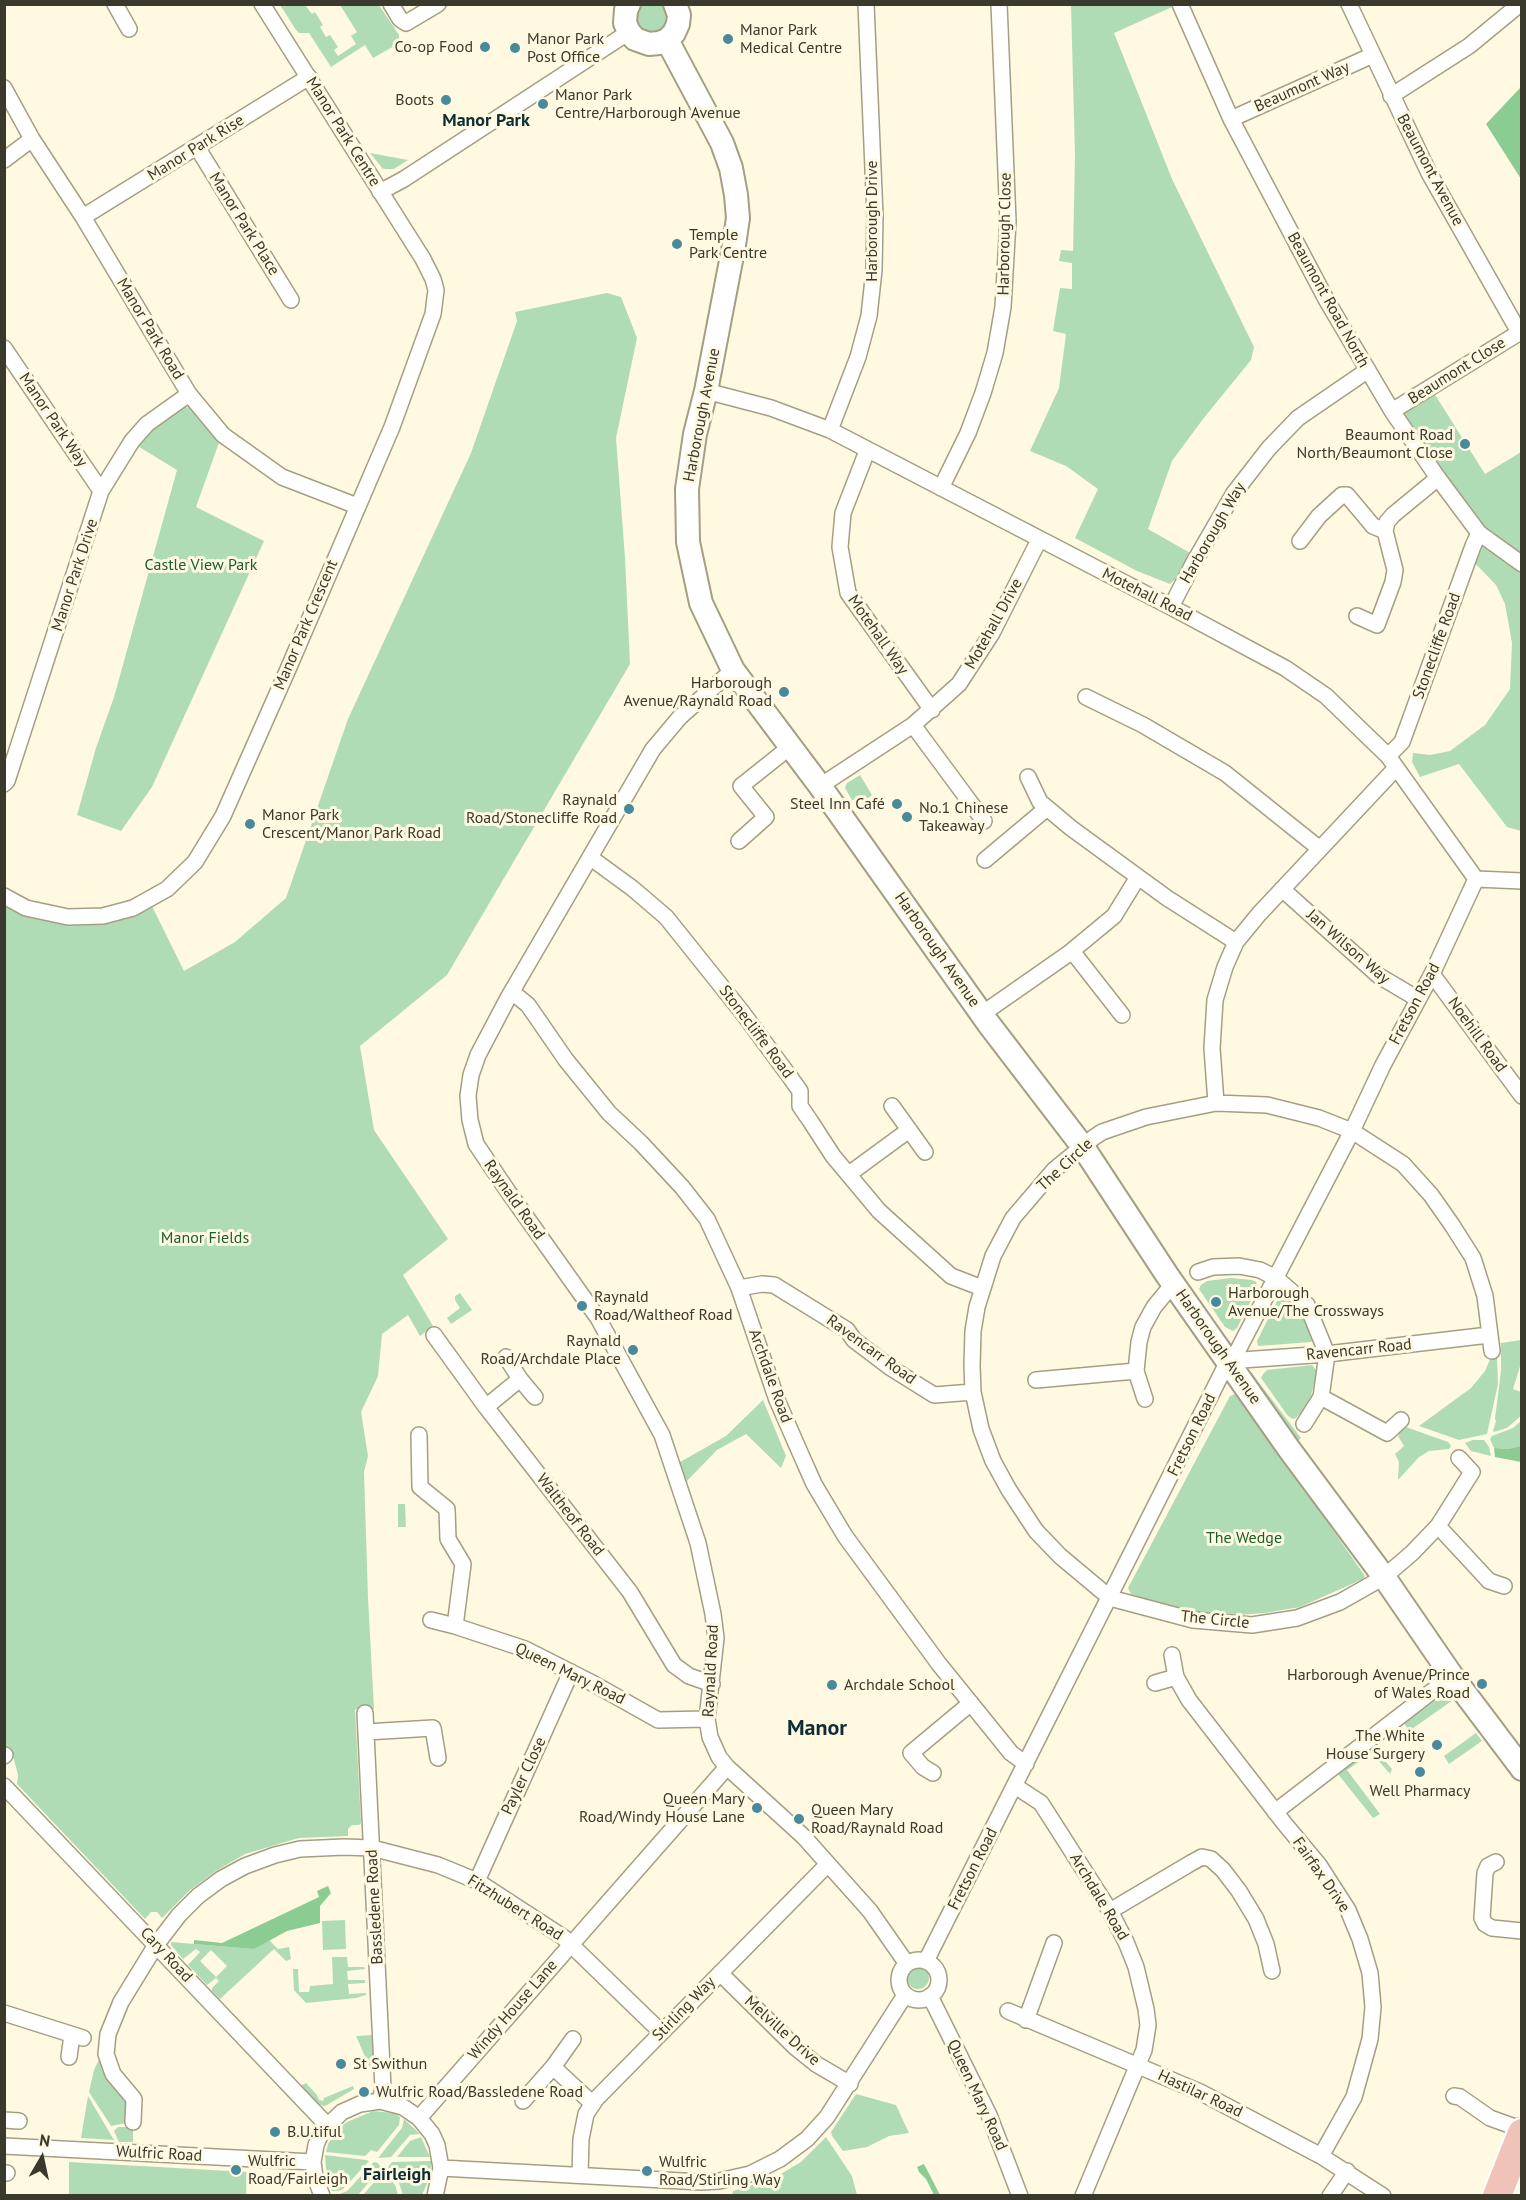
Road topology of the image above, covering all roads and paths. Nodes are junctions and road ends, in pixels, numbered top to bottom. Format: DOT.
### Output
graph roads {
  1 [pos="115,4"];
  2 [pos="262,4"];
  3 [pos="391,4"];
  4 [pos="438,4"];
  5 [pos="629,4"];
  6 [pos="675,4"];
  7 [pos="866,4"];
  8 [pos="999,4"];
  9 [pos="1180,4"];
  10 [pos="1349,4"];
  11 [pos="1520,4"];
  12 [pos="129,29"];
  13 [pos="629,32"];
  14 [pos="667,40"];
  15 [pos="1373,55"];
  16 [pos="309,77"];
  17 [pos="4,88"];
  18 [pos="1391,96"];
  19 [pos="1231,119"];
  20 [pos="32,139"];
  21 [pos="197,147"];
  22 [pos="4,160"];
  23 [pos="380,192"];
  24 [pos="83,217"];
  25 [pos="291,300"];
  26 [pos="1520,332"];
  27 [pos="4,348"];
  28 [pos="1368,370"];
  29 [pos="706,391"];
  30 [pos="189,394"];
  31 [pos="1392,411"];
  32 [pos="830,430"];
  33 [pos="867,451"];
  34 [pos="1438,478"];
  35 [pos="941,488"];
  36 [pos="102,491"];
  37 [pos="357,506"];
  38 [pos="1385,531"];
  39 [pos="1479,533"];
  40 [pos="1039,540"];
  41 [pos="1300,541"];
  42 [pos="1521,564"];
  43 [pos="1171,607"];
  44 [pos="1357,616"];
  45 [pos="733,670"];
  46 [pos="1086,697"];
  47 [pos="932,710"];
  48 [pos="913,725"];
  49 [pos="790,747"];
  50 [pos="1392,762"];
  51 [pos="1028,777"];
  52 [pos="4,784"];
  53 [pos="820,786"];
  54 [pos="1047,808"];
  55 [pos="984,821"];
  56 [pos="739,841"];
  57 [pos="1320,849"];
  58 [pos="591,858"];
  59 [pos="985,860"];
  60 [pos="1138,877"];
  61 [pos="1476,879"];
  62 [pos="1521,880"];
  63 [pos="1282,889"];
  64 [pos="4,896"];
  65 [pos="1236,942"];
  66 [pos="1072,951"];
  67 [pos="1432,974"];
  68 [pos="512,992"];
  69 [pos="1418,999"];
  70 [pos="982,1014"];
  71 [pos="1122,1016"];
  72 [pos="1521,1096"];
  73 [pos="1216,1103"];
  74 [pos="892,1106"];
  75 [pos="909,1130"];
  76 [pos="1352,1131"];
  77 [pos="1083,1147"];
  78 [pos="925,1152"];
  79 [pos="849,1174"];
  80 [pos="1198,1272"];
  81 [pos="1276,1278"];
  82 [pos="1173,1284"];
  83 [pos="739,1288"];
  84 [pos="982,1288"];
  85 [pos="434,1335"];
  86 [pos="1490,1335"];
  87 [pos="1492,1351"];
  88 [pos="1326,1354"];
  89 [pos="506,1357"];
  90 [pos="1228,1361"];
  91 [pos="1136,1371"];
  92 [pos="520,1379"];
  93 [pos="1036,1380"];
  94 [pos="973,1392"];
  95 [pos="535,1397"];
  96 [pos="1321,1397"];
  97 [pos="1145,1399"];
  98 [pos="486,1407"];
  99 [pos="1401,1420"];
  100 [pos="1304,1424"];
  101 [pos="419,1435"];
  102 [pos="1459,1458"];
  103 [pos="1438,1526"];
  104 [pos="1384,1577"];
  105 [pos="1504,1586"];
  106 [pos="1111,1597"];
  107 [pos="431,1620"];
  108 [pos="455,1626"];
  109 [pos="1172,1655"];
  110 [pos="572,1672"];
  111 [pos="1452,1676"];
  112 [pos="1176,1677"];
  113 [pos="1155,1683"];
  114 [pos="712,1684"];
  115 [pos="971,1703"];
  116 [pos="365,1713"];
  117 [pos="707,1719"];
  118 [pos="366,1731"];
  119 [pos="438,1758"];
  120 [pos="1026,1764"];
  121 [pos="727,1767"];
  122 [pos="1521,1769"];
  123 [pos="933,1773"];
  124 [pos="4,1786"];
  125 [pos="1015,1786"];
  126 [pos="1275,1812"];
  127 [pos="372,1848"];
  128 [pos="1496,1862"];
  129 [pos="828,1864"];
  130 [pos="477,1881"];
  131 [pos="1110,1911"];
  132 [pos="1521,1931"];
  133 [pos="1054,1943"];
  134 [pos="571,1944"];
  135 [pos="156,1945"];
  136 [pos="926,1961"];
  137 [pos="907,1964"];
  138 [pos="1272,1971"];
  139 [pos="720,1973"];
  140 [pos="906,1995"];
  141 [pos="930,1996"];
  142 [pos="1008,2011"];
  143 [pos="6,2017"];
  144 [pos="1026,2020"];
  145 [pos="661,2032"];
  146 [pos="573,2039"];
  147 [pos="69,2057"];
  148 [pos="1137,2066"];
  149 [pos="553,2067"];
  150 [pos="850,2084"];
  151 [pos="1454,2096"];
  152 [pos="380,2101"];
  153 [pos="523,2101"];
  154 [pos="593,2104"];
  155 [pos="419,2118"];
  156 [pos="133,2122"];
  157 [pos="327,2126"];
  158 [pos="1521,2127"];
  159 [pos="1521,2133"];
  160 [pos="4,2146"];
  161 [pos="1321,2156"];
  162 [pos="313,2162"];
  163 [pos="441,2168"];
  164 [pos="1347,2171"];
  165 [pos="580,2175"];
  166 [pos="719,2188"];
  167 [pos="322,2196"];
  168 [pos="435,2196"];
  169 [pos="1020,2196"];
  170 [pos="1083,2196"];
  171 [pos="1330,2196"];
  172 [pos="1383,2196"];
  173 [pos="1497,2196"];
  1 -- 12 [label="street"];
  2 -- 16 [label="street, Manor Park Centre"];
  3 -- 4 [label="street"];
  5 -- 13 [label="street"];
  6 -- 14 [label="street"];
  7 -- 32 [label="street, Harborough Drive"];
  8 -- 35 [label="street, Harborough Close"];
  9 -- 19 [label="street, Beaumont Road North"];
  10 -- 15 [label="street, Beaumont Avenue"];
  11 -- 18 [label="street"];
  13 -- 14 [label="street"];
  13 -- 23 [label="street, Manor Park Centre"];
  14 -- 29 [label="street, Harborough Avenue"];
  15 -- 18 [label="street, Beaumont Avenue"];
  15 -- 19 [label="street, Beaumont Way"];
  16 -- 21 [label="street, Manor Park Rise"];
  16 -- 23 [label="street, Manor Park Centre"];
  17 -- 20 [label="street, Manor Park Road"];
  18 -- 26 [label="street, Beaumont Avenue"];
  19 -- 28 [label="street, Beaumont Road North"];
  20 -- 22 [label="street"];
  20 -- 24 [label="street, Manor Park Road"];
  21 -- 24 [label="street, Manor Park Rise"];
  21 -- 25 [label="street, Manor Park Place"];
  23 -- 37 [label="street, Manor Park Crescent"];
  24 -- 30 [label="street, Manor Park Road"];
  26 -- 31 [label="street, Beaumont Close"];
  27 -- 36 [label="street, Manor Park Way"];
  28 -- 31 [label="street, Beaumont Road North"];
  28 -- 43 [label="street, Harborough Way"];
  29 -- 32 [label="street, Motehall Road"];
  29 -- 45 [label="street, Harborough Avenue"];
  30 -- 36 [label="street, Manor Park Drive"];
  30 -- 37 [label="street, Manor Park Road"];
  31 -- 34 [label="street, Beaumont Road North"];
  32 -- 33 [label="street, Motehall Road"];
  33 -- 35 [label="street, Motehall Road"];
  33 -- 47 [label="street, Motehall Way"];
  34 -- 38 [label="street"];
  34 -- 39 [label="street, Beaumont Road North"];
  35 -- 40 [label="street, Motehall Road"];
  36 -- 52 [label="street, Manor Park Drive"];
  37 -- 64 [label="street, Manor Park Crescent"];
  38 -- 41 [label="street"];
  38 -- 44 [label="street"];
  39 -- 42 [label="street, Beaumont Road North"];
  39 -- 50 [label="street, Stonecliffe Road"];
  40 -- 43 [label="street, Motehall Road"];
  40 -- 47 [label="street, Motehall Drive"];
  43 -- 50 [label="street, Motehall Road"];
  45 -- 49 [label="street, Harborough Avenue"];
  45 -- 58 [label="street, Raynald Road"];
  46 -- 57 [label="street"];
  47 -- 48 [label="street, Motehall Drive"];
  48 -- 53 [label="street, Motehall Drive"];
  48 -- 55 [label="street"];
  49 -- 53 [label="street, Harborough Avenue"];
  49 -- 56 [label="street"];
  50 -- 57 [label="street, Stonecliffe Road"];
  50 -- 61 [label="street, Motehall Road"];
  51 -- 54 [label="street"];
  53 -- 70 [label="street, Harborough Avenue"];
  54 -- 59 [label="street"];
  54 -- 60 [label="street"];
  57 -- 63 [label="street, Stonecliffe Road"];
  58 -- 68 [label="street, Raynald Road"];
  58 -- 79 [label="street, Stonecliffe Road"];
  60 -- 65 [label="street"];
  60 -- 66 [label="street"];
  61 -- 62 [label="street"];
  61 -- 67 [label="street, Fretson Road"];
  63 -- 65 [label="street, Stonecliffe Road"];
  63 -- 69 [label="street, Jan Wilson Way"];
  65 -- 73 [label="street, Stonecliffe Road"];
  66 -- 70 [label="street"];
  66 -- 71 [label="street"];
  67 -- 69 [label="street, Fretson Road"];
  67 -- 72 [label="street, Noehill Road"];
  68 -- 83 [label="street, Archdale Road"];
  68 -- 114 [label="street, Raynald Road"];
  69 -- 76 [label="street, Fretson Road"];
  70 -- 77 [label="street, Harborough Avenue"];
  73 -- 76 [label="street, The Circle"];
  73 -- 77 [label="street, The Circle"];
  74 -- 75 [label="street"];
  75 -- 78 [label="street"];
  75 -- 79 [label="street"];
  76 -- 81 [label="street, Fretson Road"];
  76 -- 86 [label="street, The Circle"];
  77 -- 82 [label="street, Harborough Avenue"];
  77 -- 84 [label="street, The Circle"];
  79 -- 84 [label="street, Stonecliffe Road"];
  80 -- 81 [label="street"];
  81 -- 88 [label="street"];
  81 -- 90 [label="street, Fretson Road"];
  82 -- 90 [label="street, Harborough Avenue"];
  82 -- 91 [label="street"];
  83 -- 94 [label="street, Ravencarr Road"];
  83 -- 115 [label="street, Archdale Road"];
  84 -- 94 [label="street, The Circle"];
  85 -- 98 [label="street, Waltheof Road"];
  86 -- 87 [label="street, The Circle"];
  86 -- 88 [label="street, Ravencarr Road"];
  88 -- 90 [label="street, Ravencarr Road"];
  88 -- 96 [label="street"];
  89 -- 92 [label="street"];
  90 -- 104 [label="street, Harborough Avenue"];
  90 -- 106 [label="street, Fretson Road"];
  91 -- 93 [label="street"];
  91 -- 97 [label="street"];
  92 -- 95 [label="street"];
  92 -- 98 [label="street"];
  94 -- 106 [label="street, The Circle"];
  96 -- 99 [label="street"];
  96 -- 100 [label="street"];
  98 -- 114 [label="street, Waltheof Road"];
  101 -- 108 [label="street"];
  102 -- 103 [label="street, The Circle"];
  103 -- 104 [label="street, The Circle"];
  103 -- 105 [label="street"];
  104 -- 106 [label="street, The Circle"];
  104 -- 111 [label="street, Harborough Avenue"];
  106 -- 120 [label="street, Fretson Road"];
  107 -- 108 [label="street, Queen Mary Road"];
  108 -- 110 [label="street, Queen Mary Road"];
  109 -- 112 [label="street, Fairfax Drive"];
  110 -- 117 [label="street, Queen Mary Road"];
  110 -- 130 [label="street, Payler Close"];
  111 -- 122 [label="street, Harborough Avenue"];
  111 -- 126 [label="street"];
  112 -- 113 [label="street"];
  112 -- 126 [label="street, Fairfax Drive"];
  114 -- 117 [label="street, Raynald Road"];
  115 -- 120 [label="street, Archdale Road"];
  115 -- 123 [label="street"];
  116 -- 118 [label="street, Bassledene Road"];
  117 -- 121 [label="street, Raynald Road"];
  118 -- 119 [label="street"];
  118 -- 127 [label="street, Bassledene Road"];
  120 -- 125 [label="street, Fretson Road"];
  121 -- 129 [label="street"];
  121 -- 134 [label="street, Windy House Lane"];
  124 -- 135 [label="street, Cary Road"];
  125 -- 131 [label="street, Archdale Road"];
  125 -- 136 [label="street, Fretson Road"];
  126 -- 161 [label="street, Fairfax Drive"];
  127 -- 130 [label="street, Fitzhubert Road"];
  127 -- 135 [label="street, Fitzhubert Road"];
  127 -- 152 [label="street, Bassledene Road"];
  128 -- 132 [label="street"];
  129 -- 137 [label="street"];
  129 -- 139 [label="street, Stirling Way"];
  130 -- 134 [label="street, Fitzhubert Road"];
  131 -- 138 [label="street"];
  131 -- 148 [label="street, Archdale Road"];
  133 -- 144 [label="street"];
  134 -- 145 [label="street, Fitzhubert Road"];
  134 -- 155 [label="street, Windy House Lane"];
  135 -- 156 [label="street, Fitzhubert Road"];
  135 -- 157 [label="street, Cary Road"];
  136 -- 137 [label="street"];
  136 -- 141 [label="street"];
  137 -- 140 [label="street"];
  139 -- 145 [label="street, Stirling Way"];
  139 -- 150 [label="street, Melville Drive"];
  140 -- 141 [label="street"];
  140 -- 150 [label="street"];
  141 -- 169 [label="street, Queen Mary Road"];
  142 -- 144 [label="street, Hastilar Road"];
  143 -- 147 [label="street"];
  144 -- 148 [label="street, Hastilar Road"];
  145 -- 154 [label="street, Stirling Way"];
  146 -- 149 [label="street"];
  148 -- 161 [label="street, Hastilar Road"];
  148 -- 170 [label="street, Archdale Road"];
  149 -- 153 [label="street"];
  149 -- 154 [label="street"];
  150 -- 166 [label="street"];
  151 -- 158 [label="street"];
  152 -- 155 [label="street"];
  152 -- 157 [label="street"];
  154 -- 165 [label="street, Stirling Way"];
  155 -- 163 [label="street"];
  157 -- 162 [label="street"];
  159 -- 173 [label="highway"];
  160 -- 162 [label="street, Wulfric Road"];
  161 -- 164 [label="street, Hastilar Road"];
  162 -- 167 [label="street"];
  163 -- 165 [label="street"];
  163 -- 168 [label="street"];
  164 -- 171 [label="street"];
  164 -- 172 [label="street, Hastilar Road"];
  165 -- 166 [label="street"];
}
